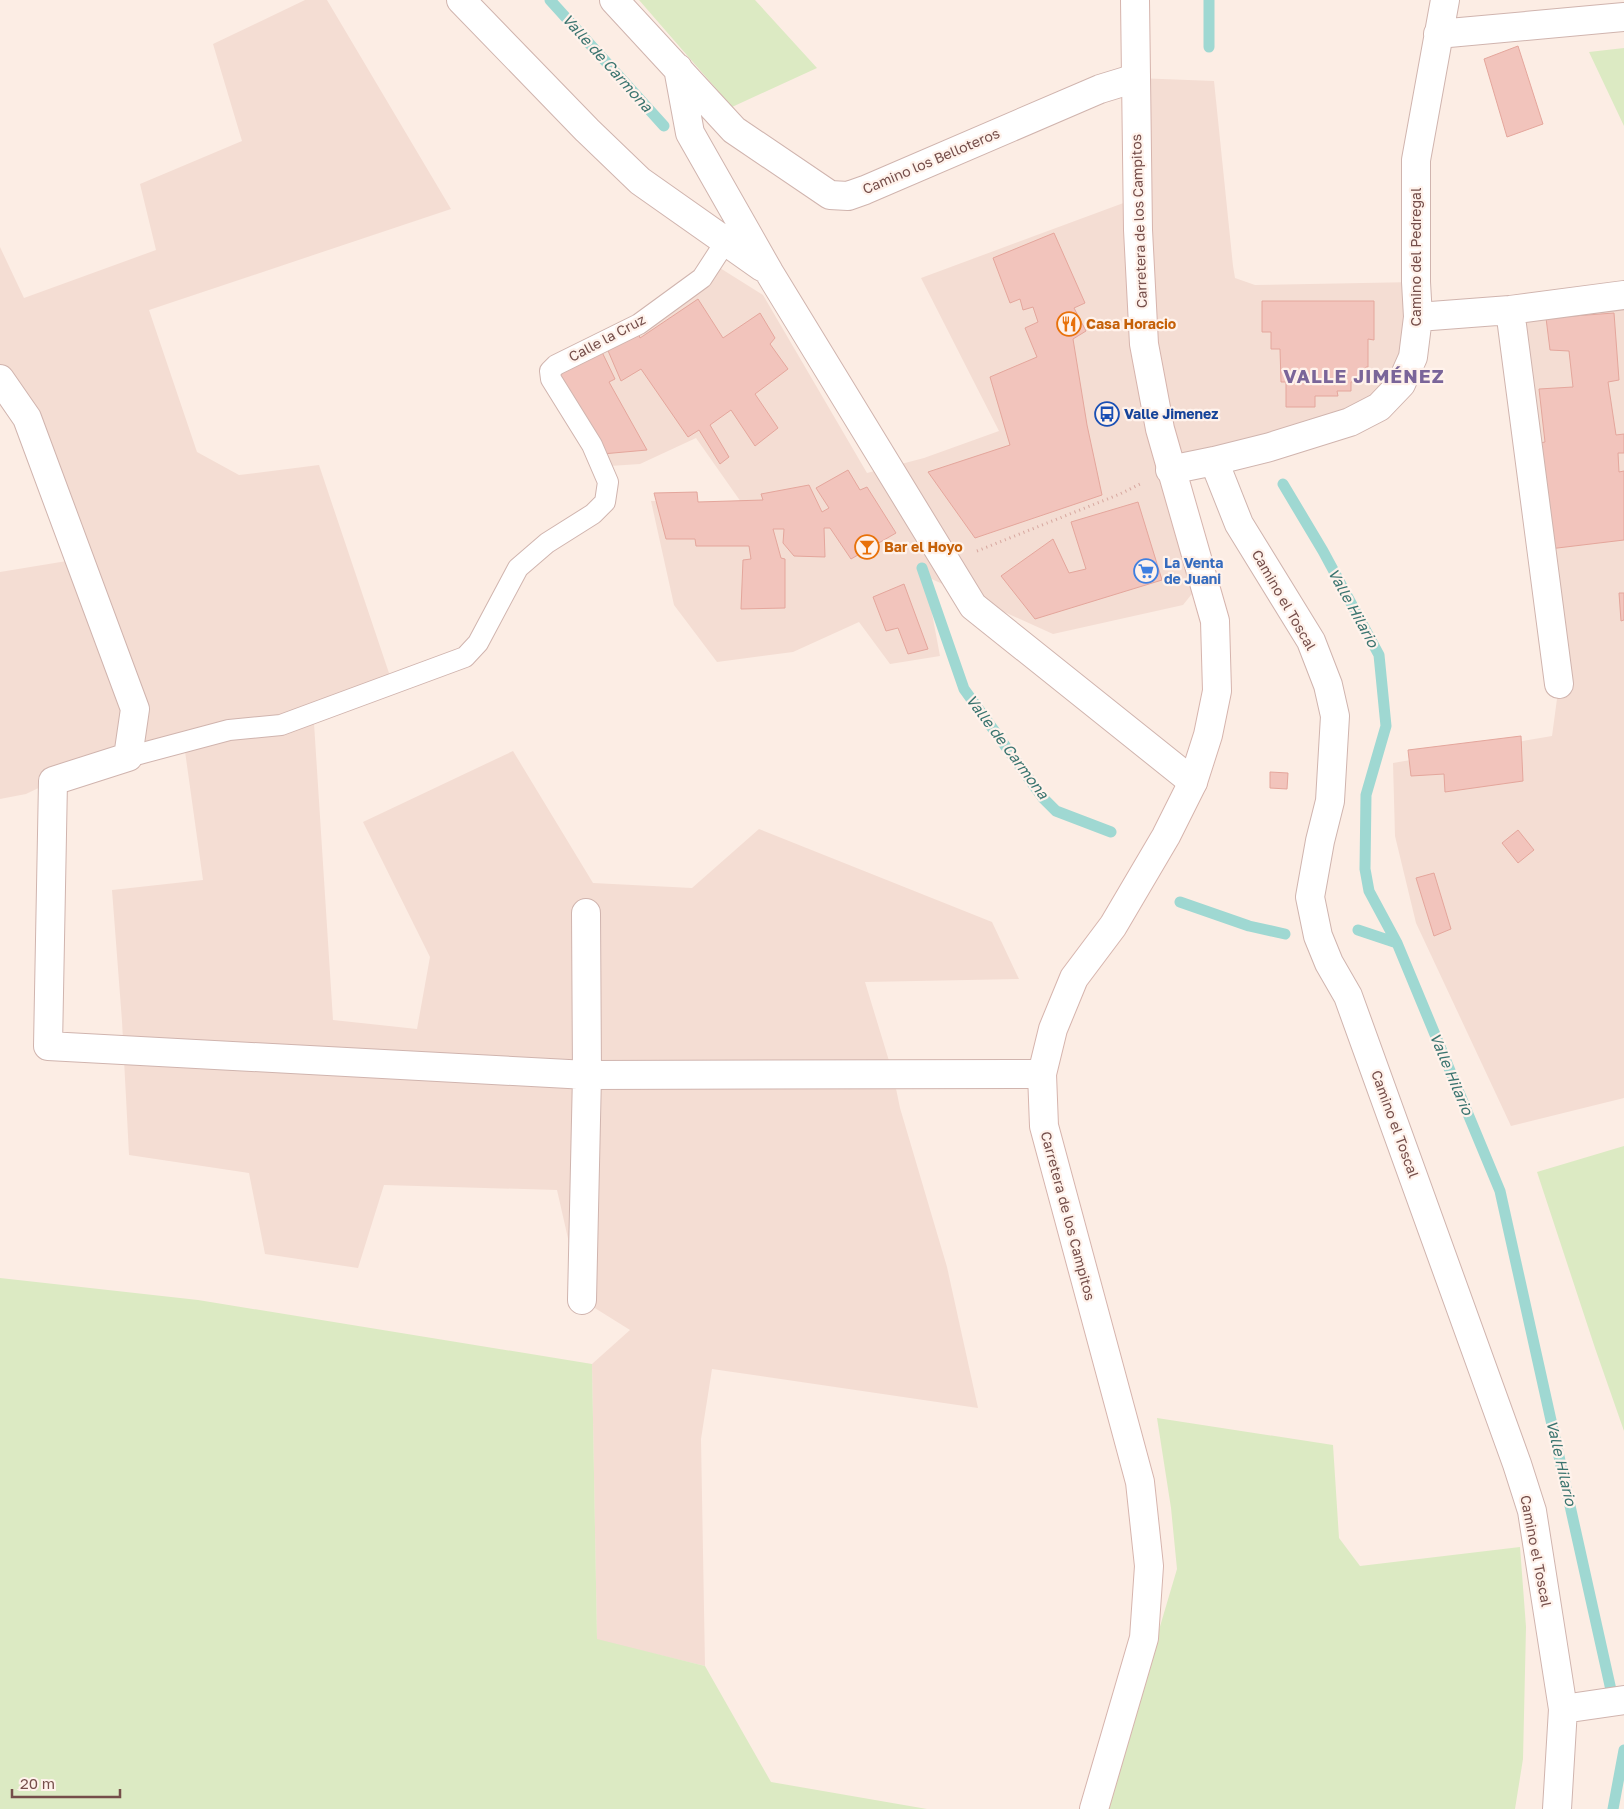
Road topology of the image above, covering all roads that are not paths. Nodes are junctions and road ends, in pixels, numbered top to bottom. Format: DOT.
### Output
graph roads {
  1 [pos="461,0"];
  2 [pos="614,0"];
  3 [pos="1135,0"];
  4 [pos="1445,0"];
  5 [pos="1624,17"];
  6 [pos="1438,34"];
  7 [pos="678,68"];
  8 [pos="1136,78"];
  9 [pos="726,241"];
  10 [pos="769,272"];
  11 [pos="1624,295"];
  12 [pos="1510,310"];
  13 [pos="1418,317"];
  14 [pos="0,379"];
  15 [pos="1214,461"];
  16 [pos="1170,470"];
  17 [pos="1559,684"];
  18 [pos="128,757"];
  19 [pos="1194,782"];
  20 [pos="586,913"];
  21 [pos="1042,1074"];
  22 [pos="587,1075"];
  23 [pos="582,1300"];
  24 [pos="1624,1700"];
  25 [pos="1563,1709"];
  26 [pos="1094,1809"];
  27 [pos="1557,1809"];
  1 -- 9 [label="street"];
  2 -- 7 [label="street, Camino los Belloteros"];
  3 -- 8 [label="street, Carretera de los Campitos"];
  4 -- 6 [label="street, Camino del Pedregal"];
  5 -- 6 [label="street"];
  6 -- 13 [label="street, Camino del Pedregal"];
  7 -- 8 [label="street, Camino los Belloteros"];
  7 -- 10 [label="street"];
  8 -- 16 [label="street, Carretera de los Campitos"];
  9 -- 10 [label="street"];
  9 -- 18 [label="lane, Calle la Cruz"];
  10 -- 19 [label="street"];
  11 -- 12 [label="street"];
  12 -- 13 [label="street"];
  12 -- 17 [label="street"];
  13 -- 15 [label="street, Camino del Pedregal"];
  14 -- 18 [label="street"];
  15 -- 16 [label="street, Camino del Pedregal"];
  15 -- 25 [label="street, Camino el Toscal"];
  16 -- 19 [label="street, Carretera de los Campitos"];
  18 -- 22 [label="street"];
  19 -- 21 [label="street, Carretera de los Campitos"];
  20 -- 22 [label="street"];
  21 -- 22 [label="street"];
  21 -- 26 [label="street, Carretera de los Campitos"];
  22 -- 23 [label="street"];
  24 -- 25 [label="street"];
  25 -- 27 [label="street, Camino el Toscal"];
}
